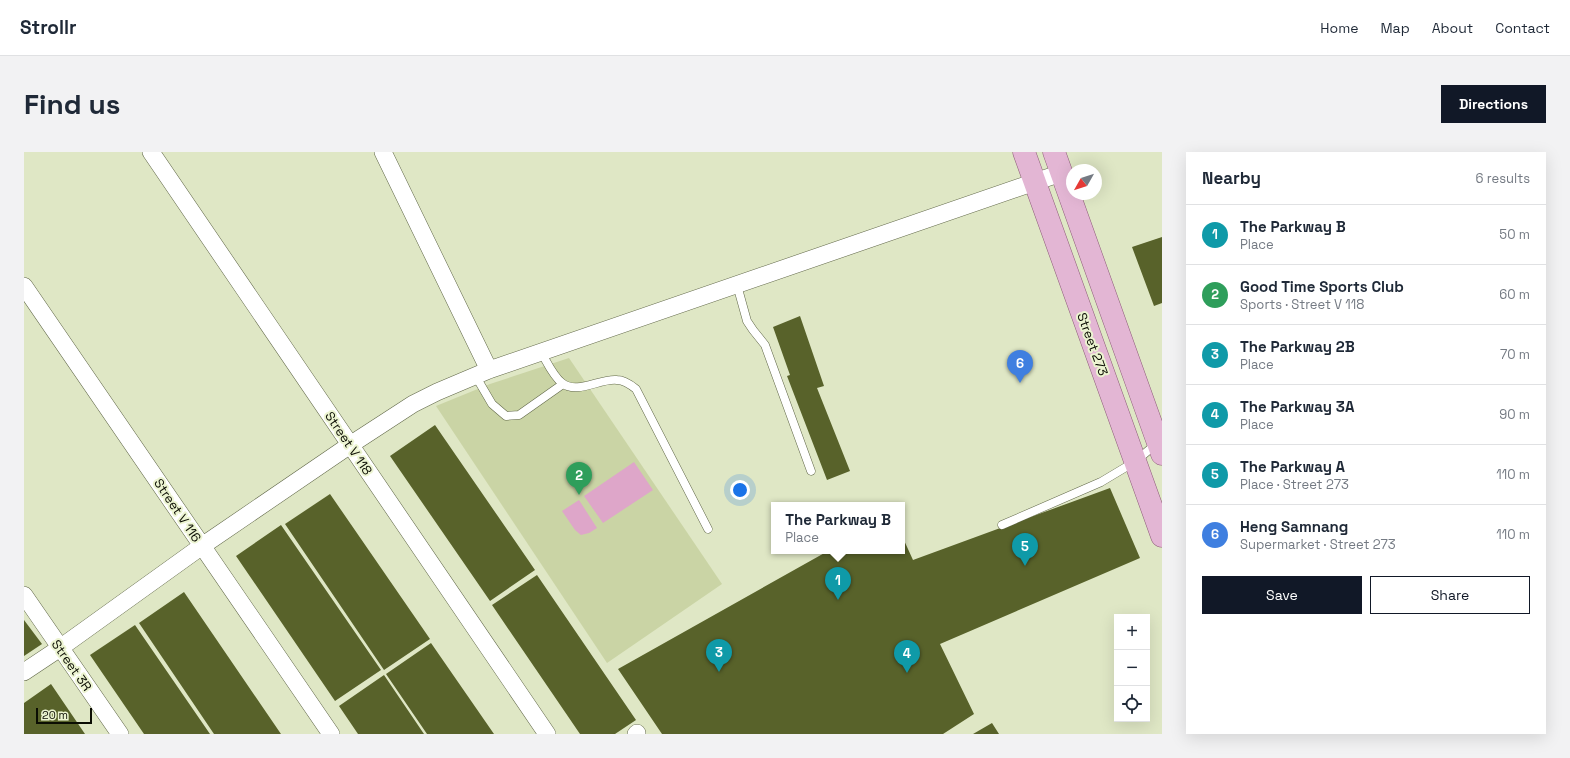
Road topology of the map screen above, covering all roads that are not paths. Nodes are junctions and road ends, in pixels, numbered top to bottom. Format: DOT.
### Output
graph roads {
  1 [pos="151,152"];
  2 [pos="382,152"];
  3 [pos="1024,152"];
  4 [pos="1054,152"];
  5 [pos="1061,173"];
  6 [pos="1035,182"];
  7 [pos="737,285"];
  8 [pos="24,286"];
  9 [pos="541,352"];
  10 [pos="482,373"];
  11 [pos="564,384"];
  12 [pos="350,445"];
  13 [pos="1160,448"];
  14 [pos="1136,461"];
  15 [pos="811,471"];
  16 [pos="1002,525"];
  17 [pos="708,529"];
  18 [pos="1162,536"];
  19 [pos="202,546"];
  20 [pos="24,595"];
  21 [pos="60,648"];
  22 [pos="24,672"];
  23 [pos="120,734"];
  24 [pos="331,734"];
  25 [pos="547,734"];
  1 -- 12 [label="street, Street V 118"];
  2 -- 10 [label="street"];
  3 -- 6 [label="main road, Street 273"];
  4 -- 5 [label="main road"];
  5 -- 6 [label="street"];
  5 -- 13 [label="main road"];
  6 -- 7 [label="street"];
  6 -- 14 [label="main road, Street 273"];
  7 -- 9 [label="street"];
  7 -- 15 [label="lane"];
  8 -- 19 [label="street, Street V 116"];
  9 -- 10 [label="street"];
  9 -- 11 [label="lane"];
  10 -- 11 [label="lane"];
  10 -- 12 [label="street"];
  11 -- 17 [label="lane"];
  12 -- 19 [label="street"];
  12 -- 25 [label="street, Street V 118"];
  13 -- 14 [label="lane"];
  14 -- 16 [label="lane"];
  14 -- 18 [label="main road, Street 273"];
  19 -- 21 [label="street"];
  19 -- 24 [label="street, Street V 116"];
  20 -- 21 [label="street, Street 3R"];
  21 -- 22 [label="street"];
  21 -- 23 [label="street, Street 3R"];
}
